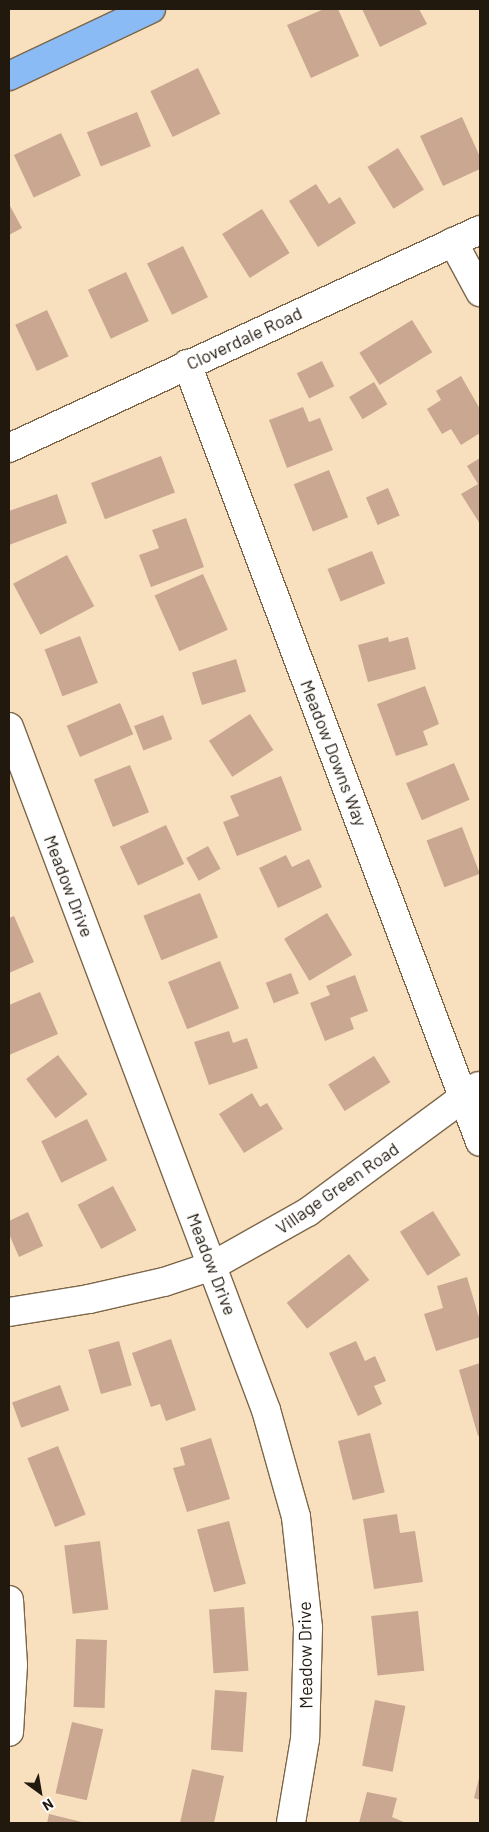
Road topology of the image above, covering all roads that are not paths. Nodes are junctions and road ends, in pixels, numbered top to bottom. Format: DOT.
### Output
graph roads {
  1 [pos="151,9"];
  2 [pos="9,76"];
  3 [pos="480,230"];
  4 [pos="453,242"];
  5 [pos="480,292"];
  6 [pos="187,364"];
  7 [pos="9,448"];
  8 [pos="9,727"];
  9 [pos="472,1091"];
  10 [pos="480,1142"];
  11 [pos="212,1266"];
  12 [pos="9,1312"];
  13 [pos="9,1600"];
  14 [pos="9,1732"];
  15 [pos="290,1823"];
  1 -- 2 [label="main road"];
  3 -- 4 [label="street, Cloverdale Road"];
  4 -- 5 [label="street"];
  4 -- 6 [label="street, Cloverdale Road"];
  6 -- 7 [label="street, Cloverdale Road"];
  6 -- 9 [label="street, Meadow Downs Way"];
  8 -- 11 [label="street, Meadow Drive"];
  9 -- 10 [label="street, Meadow Downs Way"];
  9 -- 11 [label="street, Village Green Road"];
  11 -- 12 [label="street, Village Green Road"];
  11 -- 15 [label="street, Meadow Drive"];
  13 -- 14 [label="street"];
}
